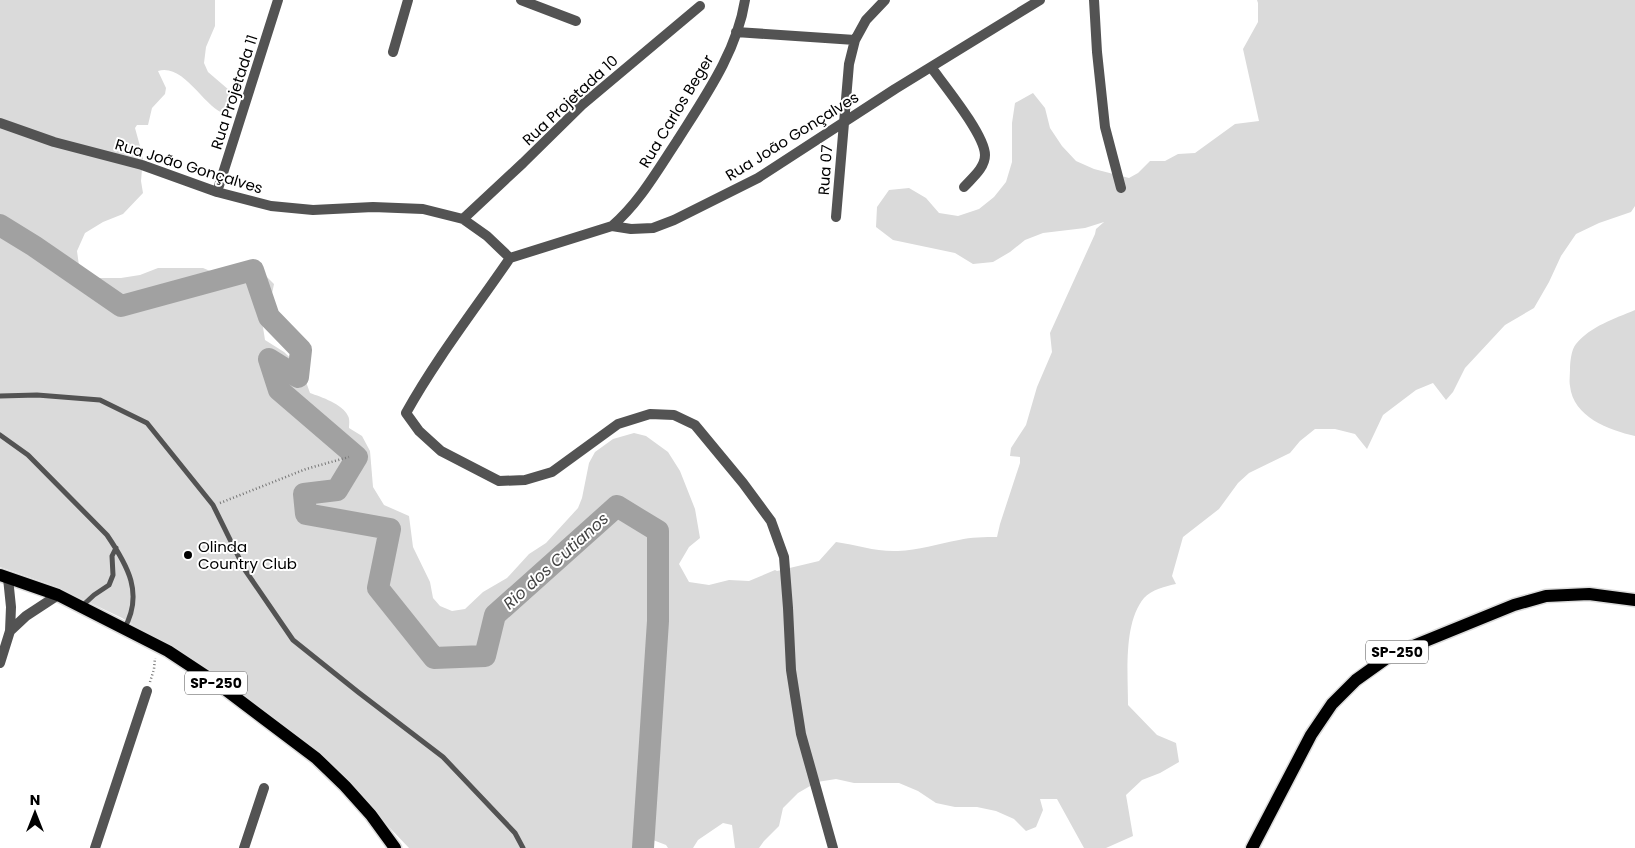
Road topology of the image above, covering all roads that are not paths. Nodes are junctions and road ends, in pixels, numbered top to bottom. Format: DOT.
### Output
graph roads {
  1 [pos="278,0"];
  2 [pos="408,0"];
  3 [pos="520,0"];
  4 [pos="745,0"];
  5 [pos="885,0"];
  6 [pos="1040,0"];
  7 [pos="1094,0"];
  8 [pos="700,6"];
  9 [pos="576,21"];
  10 [pos="736,32"];
  11 [pos="855,40"];
  12 [pos="394,52"];
  13 [pos="931,67"];
  14 [pos="0,123"];
  15 [pos="843,124"];
  16 [pos="964,187"];
  17 [pos="1121,188"];
  18 [pos="216,192"];
  19 [pos="836,217"];
  20 [pos="463,219"];
  21 [pos="612,226"];
  22 [pos="510,258"];
  23 [pos="0,396"];
  24 [pos="0,435"];
  25 [pos="116,548"];
  26 [pos="4,577"];
  27 [pos="58,595"];
  28 [pos="1635,600"];
  29 [pos="81,607"];
  30 [pos="124,630"];
  31 [pos="10,631"];
  32 [pos="0,663"];
  33 [pos="147,691"];
  34 [pos="264,788"];
  35 [pos="394,847"];
  36 [pos="95,848"];
  37 [pos="244,848"];
  38 [pos="523,848"];
  39 [pos="834,848"];
  40 [pos="1252,848"];
  1 -- 18 [label="street, Rua Projetada 11"];
  2 -- 12 [label="street"];
  3 -- 9 [label="street"];
  4 -- 10 [label="street, Rua Carlos Beger"];
  5 -- 11 [label="street, Rua 07"];
  6 -- 13 [label="street, Rua João Gonçalves"];
  7 -- 17 [label="street"];
  8 -- 20 [label="street, Rua Projetada 10"];
  10 -- 11 [label="street"];
  10 -- 21 [label="street, Rua Carlos Beger"];
  11 -- 15 [label="street, Rua 07"];
  13 -- 15 [label="street, Rua João Gonçalves"];
  13 -- 16 [label="street"];
  14 -- 18 [label="street, Rua João Gonçalves"];
  15 -- 19 [label="street, Rua 07"];
  15 -- 21 [label="street, Rua João Gonçalves"];
  18 -- 20 [label="street, Rua João Gonçalves"];
  20 -- 22 [label="street, Rua João Gonçalves"];
  21 -- 22 [label="street, Rua João Gonçalves"];
  22 -- 39 [label="street"];
  23 -- 38 [label="lane"];
  24 -- 25 [label="lane"];
  25 -- 29 [label="lane"];
  25 -- 30 [label="lane"];
  26 -- 27 [label="main road, SP-250"];
  26 -- 31 [label="street"];
  27 -- 29 [label="main road, SP-250"];
  27 -- 31 [label="street"];
  28 -- 40 [label="main road, SP-250"];
  29 -- 30 [label="main road, SP-250"];
  30 -- 35 [label="main road, SP-250"];
  31 -- 32 [label="street"];
  33 -- 36 [label="street"];
  34 -- 37 [label="street"];
}
